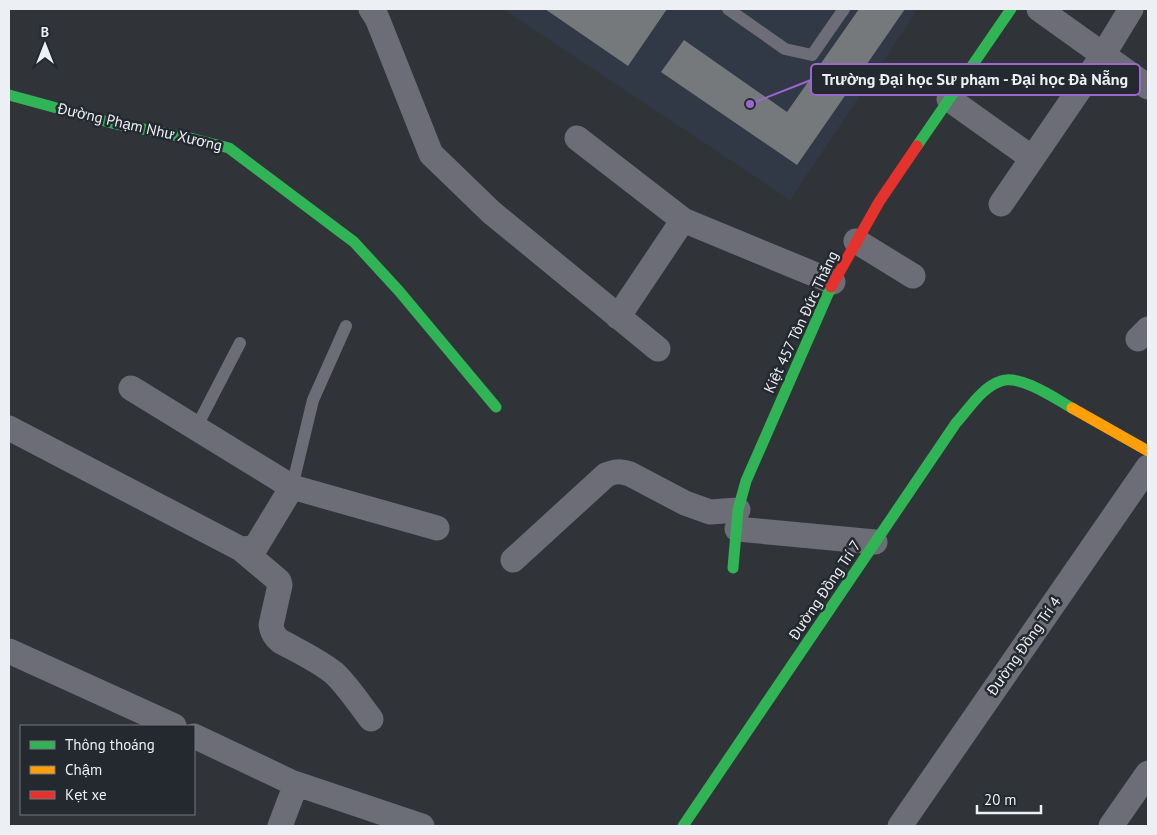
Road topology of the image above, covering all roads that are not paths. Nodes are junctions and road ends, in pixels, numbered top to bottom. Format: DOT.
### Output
graph roads {
  1 [pos="370,9"];
  2 [pos="728,9"];
  3 [pos="844,9"];
  4 [pos="1011,9"];
  5 [pos="1040,9"];
  6 [pos="1131,9"];
  7 [pos="1103,55"];
  8 [pos="1148,87"];
  9 [pos="9,95"];
  10 [pos="949,99"];
  11 [pos="577,138"];
  12 [pos="1032,158"];
  13 [pos="1001,204"];
  14 [pos="683,220"];
  15 [pos="856,241"];
  16 [pos="913,276"];
  17 [pos="833,282"];
  18 [pos="618,317"];
  19 [pos="346,326"];
  20 [pos="240,343"];
  21 [pos="658,349"];
  22 [pos="131,388"];
  23 [pos="496,407"];
  24 [pos="9,428"];
  25 [pos="196,428"];
  26 [pos="1148,451"];
  27 [pos="1148,467"];
  28 [pos="292,487"];
  29 [pos="738,519"];
  30 [pos="437,528"];
  31 [pos="875,542"];
  32 [pos="241,549"];
  33 [pos="513,560"];
  34 [pos="733,568"];
  35 [pos="9,650"];
  36 [pos="371,719"];
  37 [pos="172,725"];
  38 [pos="195,736"];
  39 [pos="1148,773"];
  40 [pos="296,784"];
  41 [pos="280,826"];
  42 [pos="422,826"];
  43 [pos="683,826"];
  44 [pos="900,826"];
  45 [pos="1111,826"];
  1 -- 18 [label="street"];
  2 -- 3 [label="lane"];
  4 -- 10 [label="street, Kiệt 457 Tôn Đức Thắng"];
  5 -- 7 [label="street"];
  6 -- 7 [label="street"];
  7 -- 8 [label="street"];
  7 -- 12 [label="street"];
  9 -- 23 [label="street, Đường Phạm Như Xương"];
  10 -- 12 [label="street"];
  10 -- 15 [label="street, Kiệt 457 Tôn Đức Thắng"];
  11 -- 14 [label="street"];
  12 -- 13 [label="street"];
  14 -- 17 [label="street"];
  14 -- 18 [label="street"];
  15 -- 16 [label="street"];
  15 -- 17 [label="street, Kiệt 457 Tôn Đức Thắng"];
  17 -- 29 [label="street, Kiệt 457 Tôn Đức Thắng"];
  18 -- 21 [label="street"];
  19 -- 28 [label="lane"];
  20 -- 25 [label="lane"];
  22 -- 25 [label="street"];
  24 -- 32 [label="street"];
  25 -- 28 [label="street"];
  26 -- 31 [label="street, Đường Đồng Trí 7"];
  27 -- 44 [label="street, Đường Đồng Trí 4"];
  28 -- 30 [label="street"];
  28 -- 32 [label="street"];
  29 -- 31 [label="street"];
  29 -- 33 [label="street"];
  29 -- 34 [label="street, Kiệt 457 Tôn Đức Thắng"];
  31 -- 43 [label="street, Đường Đồng Trí 7"];
  32 -- 36 [label="street"];
  35 -- 37 [label="street"];
  38 -- 40 [label="street"];
  39 -- 45 [label="street"];
  40 -- 41 [label="street"];
  40 -- 42 [label="street"];
}
